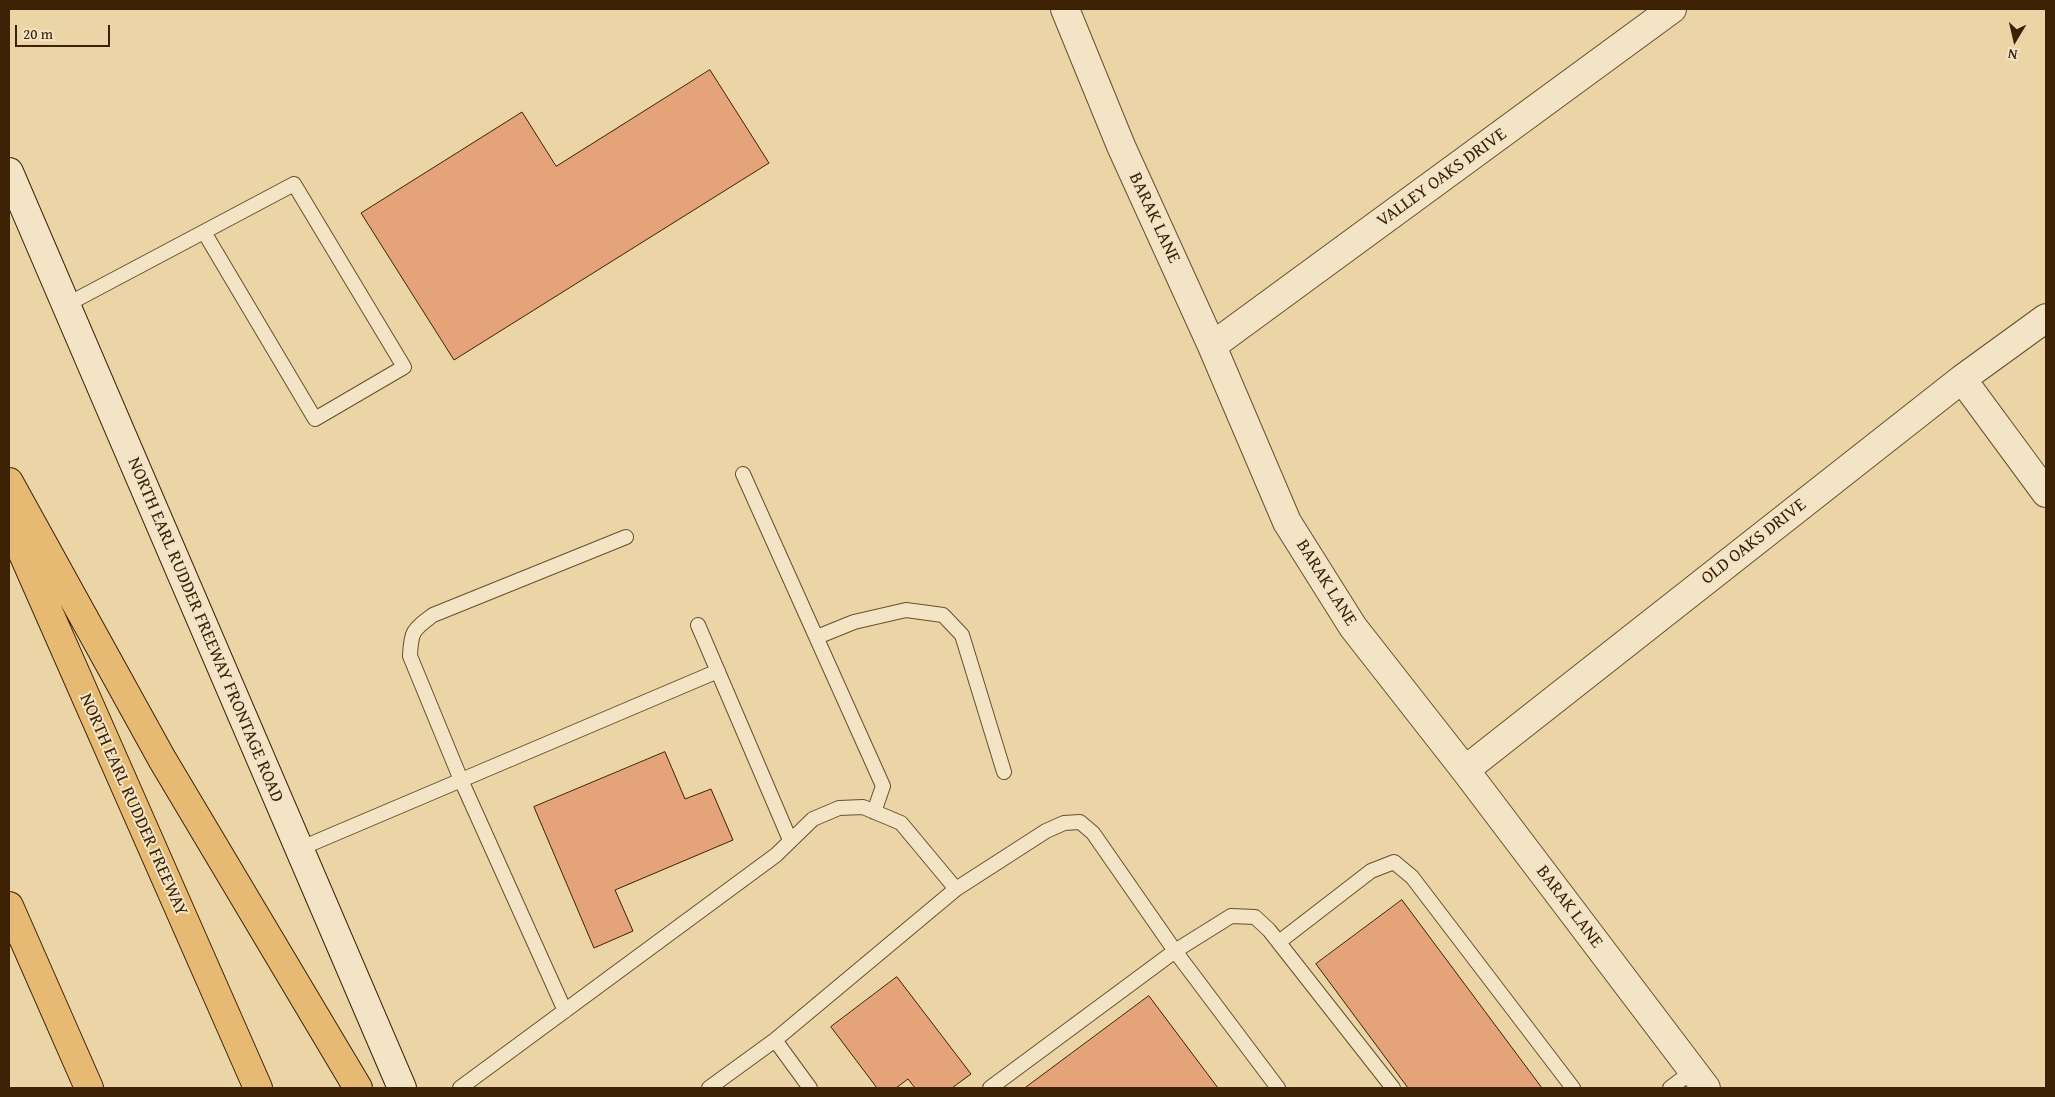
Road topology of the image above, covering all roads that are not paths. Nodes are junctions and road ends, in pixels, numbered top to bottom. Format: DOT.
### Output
graph roads {
  1 [pos="1065,9"];
  2 [pos="1672,9"];
  3 [pos="9,172"];
  4 [pos="204,232"];
  5 [pos="66,305"];
  6 [pos="2046,318"];
  7 [pos="1212,346"];
  8 [pos="1962,379"];
  9 [pos="743,474"];
  10 [pos="9,482"];
  11 [pos="2046,493"];
  12 [pos="9,522"];
  13 [pos="626,537"];
  14 [pos="698,625"];
  15 [pos="817,637"];
  16 [pos="718,671"];
  17 [pos="1465,770"];
  18 [pos="1004,772"];
  19 [pos="461,780"];
  20 [pos="874,812"];
  21 [pos="790,840"];
  22 [pos="299,848"];
  23 [pos="956,888"];
  24 [pos="9,906"];
  25 [pos="1279,942"];
  26 [pos="1175,951"];
  27 [pos="565,1011"];
  28 [pos="776,1040"];
  29 [pos="1700,1080"];
  30 [pos="89,1088"];
  31 [pos="258,1088"];
  32 [pos="358,1088"];
  33 [pos="402,1088"];
  34 [pos="460,1088"];
  35 [pos="709,1088"];
  36 [pos="810,1088"];
  37 [pos="990,1088"];
  38 [pos="1278,1088"];
  39 [pos="1393,1088"];
  40 [pos="1573,1088"];
  41 [pos="1670,1088"];
  1 -- 7 [label="street, BARAK LANE"];
  2 -- 7 [label="street, VALLEY OAKS DRIVE"];
  3 -- 5 [label="street, NORTH EARL RUDDER FREEWAY FRONTAGE ROAD"];
  4 -- 4 [label="lane"];
  4 -- 5 [label="lane"];
  5 -- 22 [label="street, NORTH EARL RUDDER FREEWAY FRONTAGE ROAD"];
  6 -- 8 [label="street, OLD OAKS DRIVE"];
  7 -- 17 [label="street, BARAK LANE"];
  8 -- 11 [label="street"];
  8 -- 17 [label="street, OLD OAKS DRIVE"];
  9 -- 15 [label="lane"];
  10 -- 32 [label="highway"];
  12 -- 31 [label="highway, NORTH EARL RUDDER FREEWAY"];
  13 -- 19 [label="lane"];
  14 -- 16 [label="lane"];
  15 -- 18 [label="lane"];
  15 -- 20 [label="lane"];
  16 -- 19 [label="lane"];
  16 -- 21 [label="lane"];
  17 -- 29 [label="street, BARAK LANE"];
  19 -- 22 [label="lane"];
  19 -- 27 [label="lane"];
  20 -- 21 [label="lane"];
  20 -- 23 [label="lane"];
  21 -- 27 [label="lane"];
  22 -- 33 [label="street, NORTH EARL RUDDER FREEWAY FRONTAGE ROAD"];
  23 -- 26 [label="lane"];
  23 -- 28 [label="lane"];
  24 -- 30 [label="highway"];
  25 -- 26 [label="lane"];
  25 -- 39 [label="lane"];
  25 -- 40 [label="lane"];
  26 -- 37 [label="lane"];
  26 -- 38 [label="lane"];
  27 -- 34 [label="lane"];
  28 -- 35 [label="lane"];
  28 -- 36 [label="lane"];
  29 -- 41 [label="lane"];
}
